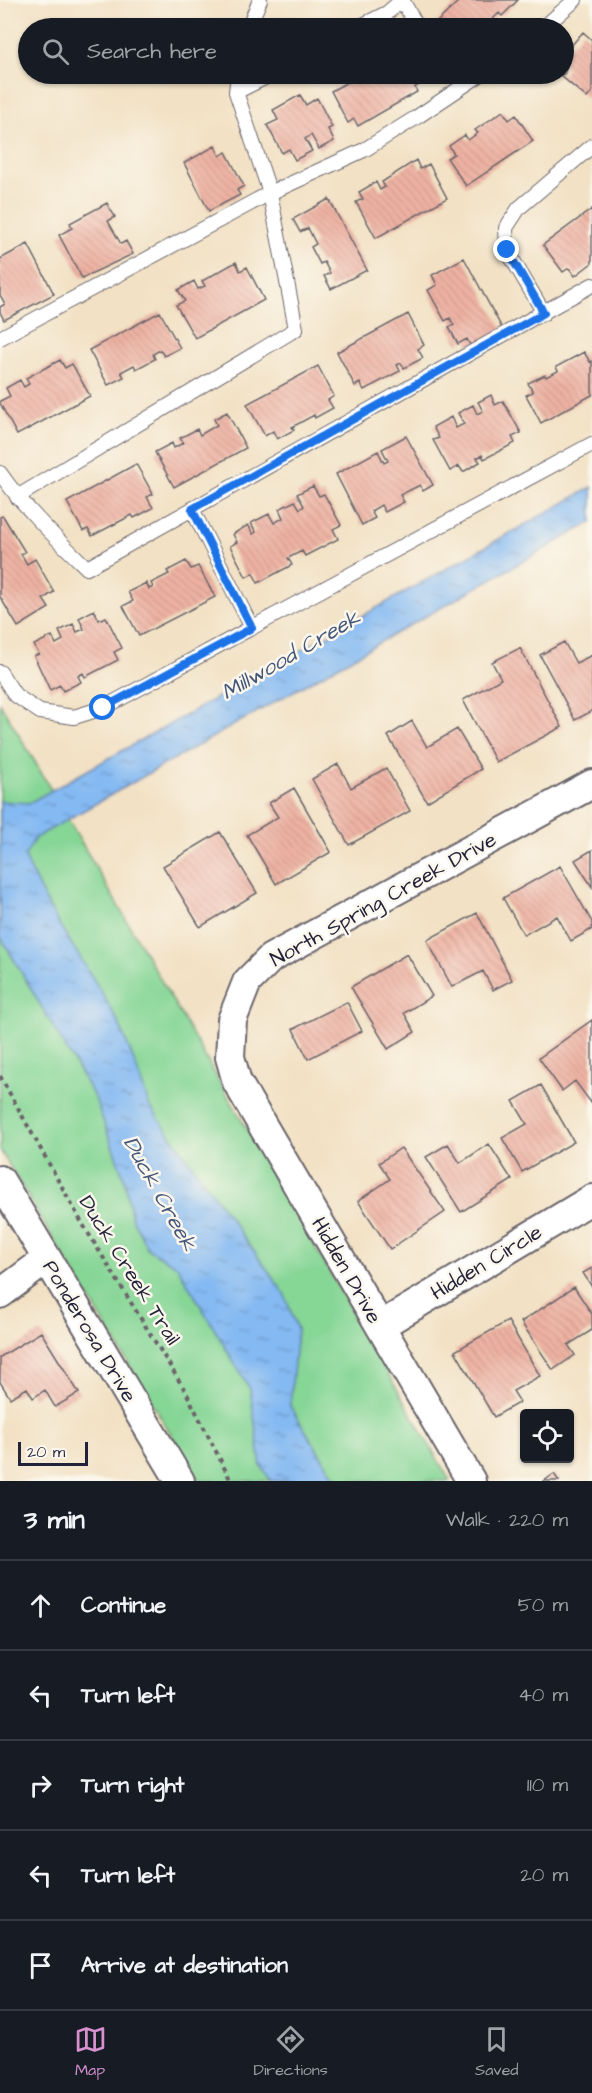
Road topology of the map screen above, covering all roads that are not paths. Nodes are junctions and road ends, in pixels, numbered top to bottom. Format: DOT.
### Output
graph roads {
  1 [pos="260,0"];
  2 [pos="402,0"];
  3 [pos="575,0"];
  4 [pos="252,18"];
  5 [pos="377,18"];
  6 [pos="412,18"];
  7 [pos="554,18"];
  8 [pos="237,84"];
  9 [pos="252,84"];
  10 [pos="454,84"];
  11 [pos="236,92"];
  12 [pos="592,146"];
  13 [pos="270,193"];
  14 [pos="592,285"];
  15 [pos="544,313"];
  16 [pos="0,338"];
  17 [pos="592,444"];
  18 [pos="0,473"];
  19 [pos="17,497"];
  20 [pos="192,509"];
  21 [pos="252,628"];
  22 [pos="0,672"];
  23 [pos="592,784"];
  24 [pos="230,1057"];
  25 [pos="0,1180"];
  26 [pos="592,1199"];
  27 [pos="46,1258"];
  28 [pos="0,1294"];
  29 [pos="380,1326"];
  30 [pos="180,1481"];
  31 [pos="471,1481"];
  1 -- 4 [label="lane"];
  2 -- 5 [label="lane"];
  2 -- 6 [label="lane"];
  3 -- 7 [label="lane"];
  8 -- 11 [label="lane"];
  9 -- 11 [label="lane"];
  10 -- 13 [label="lane"];
  11 -- 13 [label="lane"];
  12 -- 15 [label="lane"];
  13 -- 16 [label="lane"];
  13 -- 19 [label="lane"];
  14 -- 15 [label="lane"];
  15 -- 20 [label="lane"];
  17 -- 21 [label="lane"];
  18 -- 19 [label="lane"];
  19 -- 20 [label="lane"];
  20 -- 21 [label="lane"];
  21 -- 22 [label="lane"];
  23 -- 24 [label="street, North Spring Creek Drive"];
  24 -- 29 [label="street, Hidden Drive"];
  25 -- 27 [label="street, Ponderosa Drive"];
  26 -- 29 [label="street, Hidden Circle"];
  27 -- 28 [label="street"];
  27 -- 30 [label="street, Ponderosa Drive"];
  29 -- 31 [label="street, Hidden Drive"];
}
